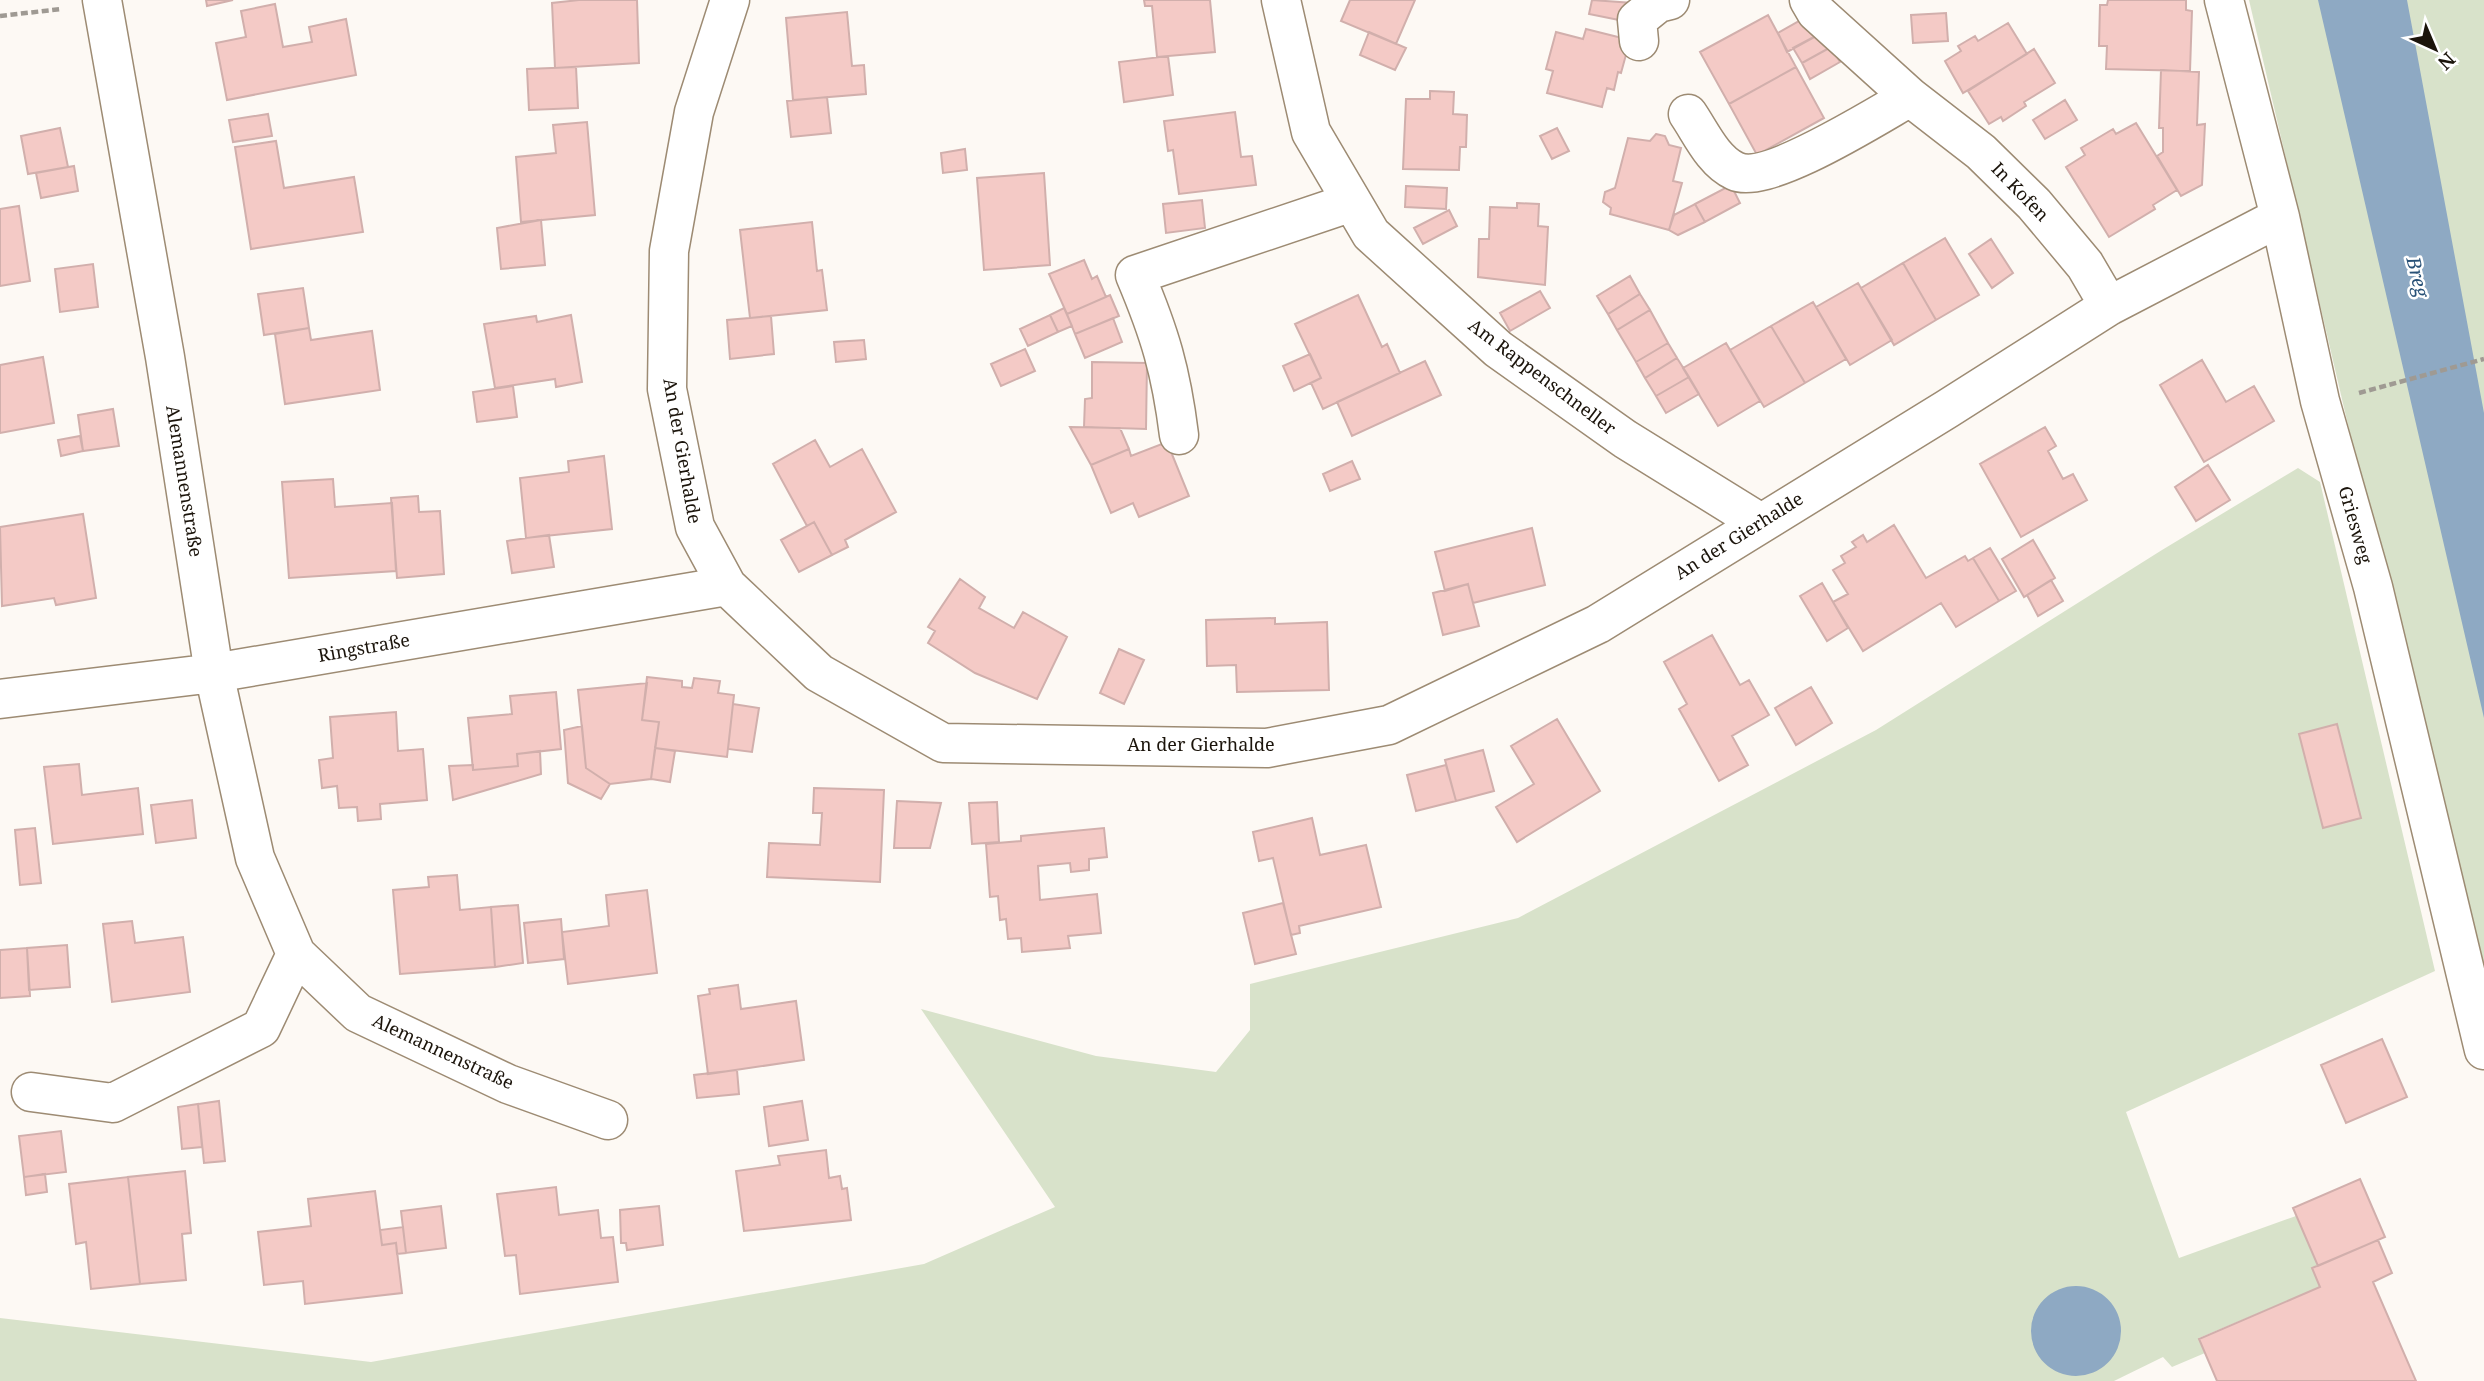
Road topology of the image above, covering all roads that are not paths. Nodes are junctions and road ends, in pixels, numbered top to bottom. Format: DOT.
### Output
graph roads {
  1 [pos="730,0"];
  2 [pos="1282,0"];
  3 [pos="1670,0"];
  4 [pos="1809,0"];
  5 [pos="2224,0"];
  6 [pos="103,2"];
  7 [pos="1639,41"];
  8 [pos="1910,97"];
  9 [pos="1688,114"];
  10 [pos="1352,202"];
  11 [pos="2280,217"];
  12 [pos="2109,306"];
  13 [pos="1179,435"];
  14 [pos="1759,522"];
  15 [pos="727,586"];
  16 [pos="214,673"];
  17 [pos="0,699"];
  18 [pos="296,954"];
  19 [pos="2484,1050"];
  20 [pos="31,1092"];
  21 [pos="608,1120"];
  1 -- 15 [label="street, An der Gierhalde"];
  2 -- 10 [label="street, Am Rappenschneller"];
  3 -- 7 [label="street"];
  4 -- 8 [label="street, In Kofen"];
  5 -- 11 [label="street, Griesweg"];
  6 -- 16 [label="street, Alemannenstraße"];
  8 -- 9 [label="street"];
  8 -- 12 [label="street, In Kofen"];
  10 -- 13 [label="street"];
  10 -- 14 [label="street, Am Rappenschneller"];
  11 -- 12 [label="street, An der Gierhalde"];
  11 -- 19 [label="street, Griesweg"];
  12 -- 14 [label="street, An der Gierhalde"];
  14 -- 15 [label="street, An der Gierhalde"];
  15 -- 16 [label="street, Ringstraße"];
  16 -- 17 [label="street, Ringstraße"];
  16 -- 18 [label="street, Alemannenstraße"];
  18 -- 20 [label="street"];
  18 -- 21 [label="street, Alemannenstraße"];
}
